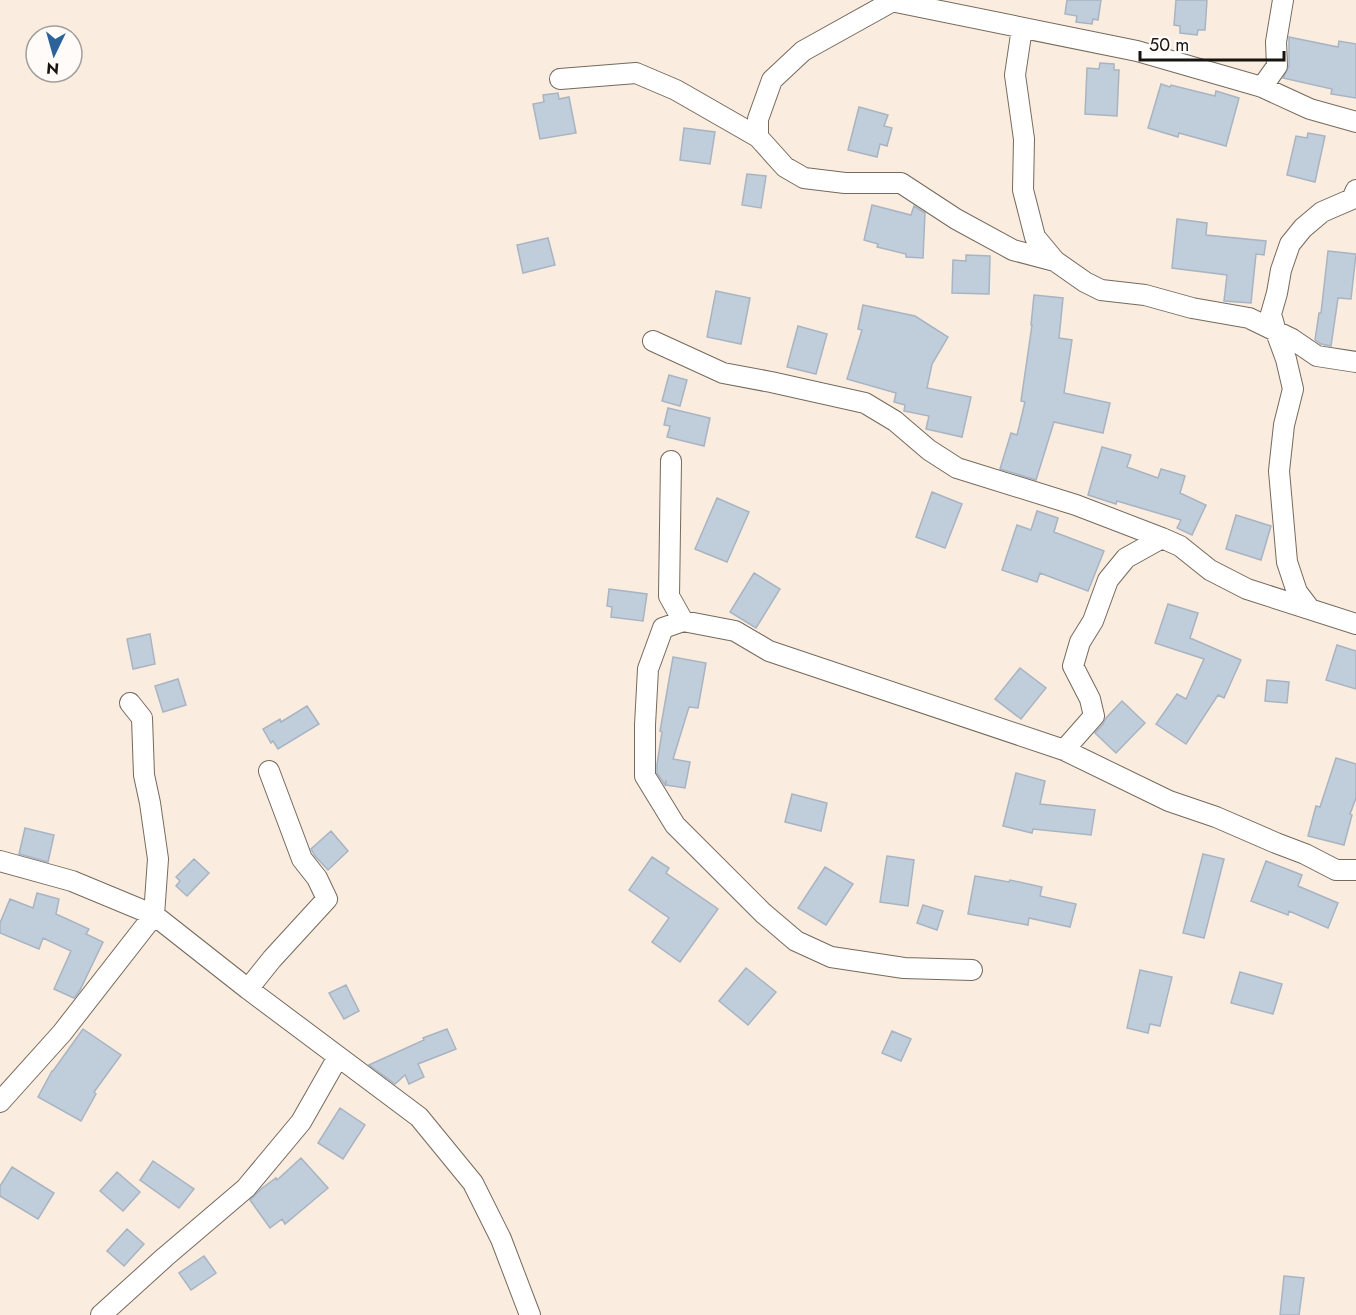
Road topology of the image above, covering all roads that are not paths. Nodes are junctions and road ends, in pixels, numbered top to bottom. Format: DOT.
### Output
graph roads {
  1 [pos="1283,0"];
  2 [pos="890,1"];
  3 [pos="1022,28"];
  4 [pos="560,79"];
  5 [pos="1262,87"];
  6 [pos="1356,122"];
  7 [pos="758,137"];
  8 [pos="1356,190"];
  9 [pos="1055,261"];
  10 [pos="1276,332"];
  11 [pos="653,341"];
  12 [pos="1356,362"];
  13 [pos="671,461"];
  14 [pos="1162,538"];
  15 [pos="1310,609"];
  16 [pos="683,621"];
  17 [pos="1356,624"];
  18 [pos="130,703"];
  19 [pos="1064,750"];
  20 [pos="269,771"];
  21 [pos="0,861"];
  22 [pos="1356,870"];
  23 [pos="154,915"];
  24 [pos="972,970"];
  25 [pos="248,989"];
  26 [pos="338,1057"];
  27 [pos="1,1100"];
  28 [pos="101,1315"];
  29 [pos="530,1315"];
  1 -- 5 [label="street"];
  2 -- 3 [label="street"];
  2 -- 7 [label="street"];
  3 -- 5 [label="street"];
  3 -- 9 [label="street"];
  4 -- 7 [label="street"];
  5 -- 6 [label="street"];
  7 -- 9 [label="street"];
  8 -- 10 [label="street"];
  9 -- 10 [label="street"];
  10 -- 12 [label="street"];
  10 -- 15 [label="street"];
  11 -- 14 [label="street"];
  13 -- 16 [label="street"];
  14 -- 15 [label="street"];
  14 -- 19 [label="street"];
  15 -- 17 [label="street"];
  16 -- 19 [label="street"];
  16 -- 24 [label="street"];
  18 -- 23 [label="street"];
  19 -- 22 [label="street"];
  20 -- 25 [label="street"];
  21 -- 23 [label="street"];
  23 -- 25 [label="street"];
  23 -- 27 [label="street"];
  25 -- 26 [label="street"];
  26 -- 28 [label="street"];
  26 -- 29 [label="street"];
}
